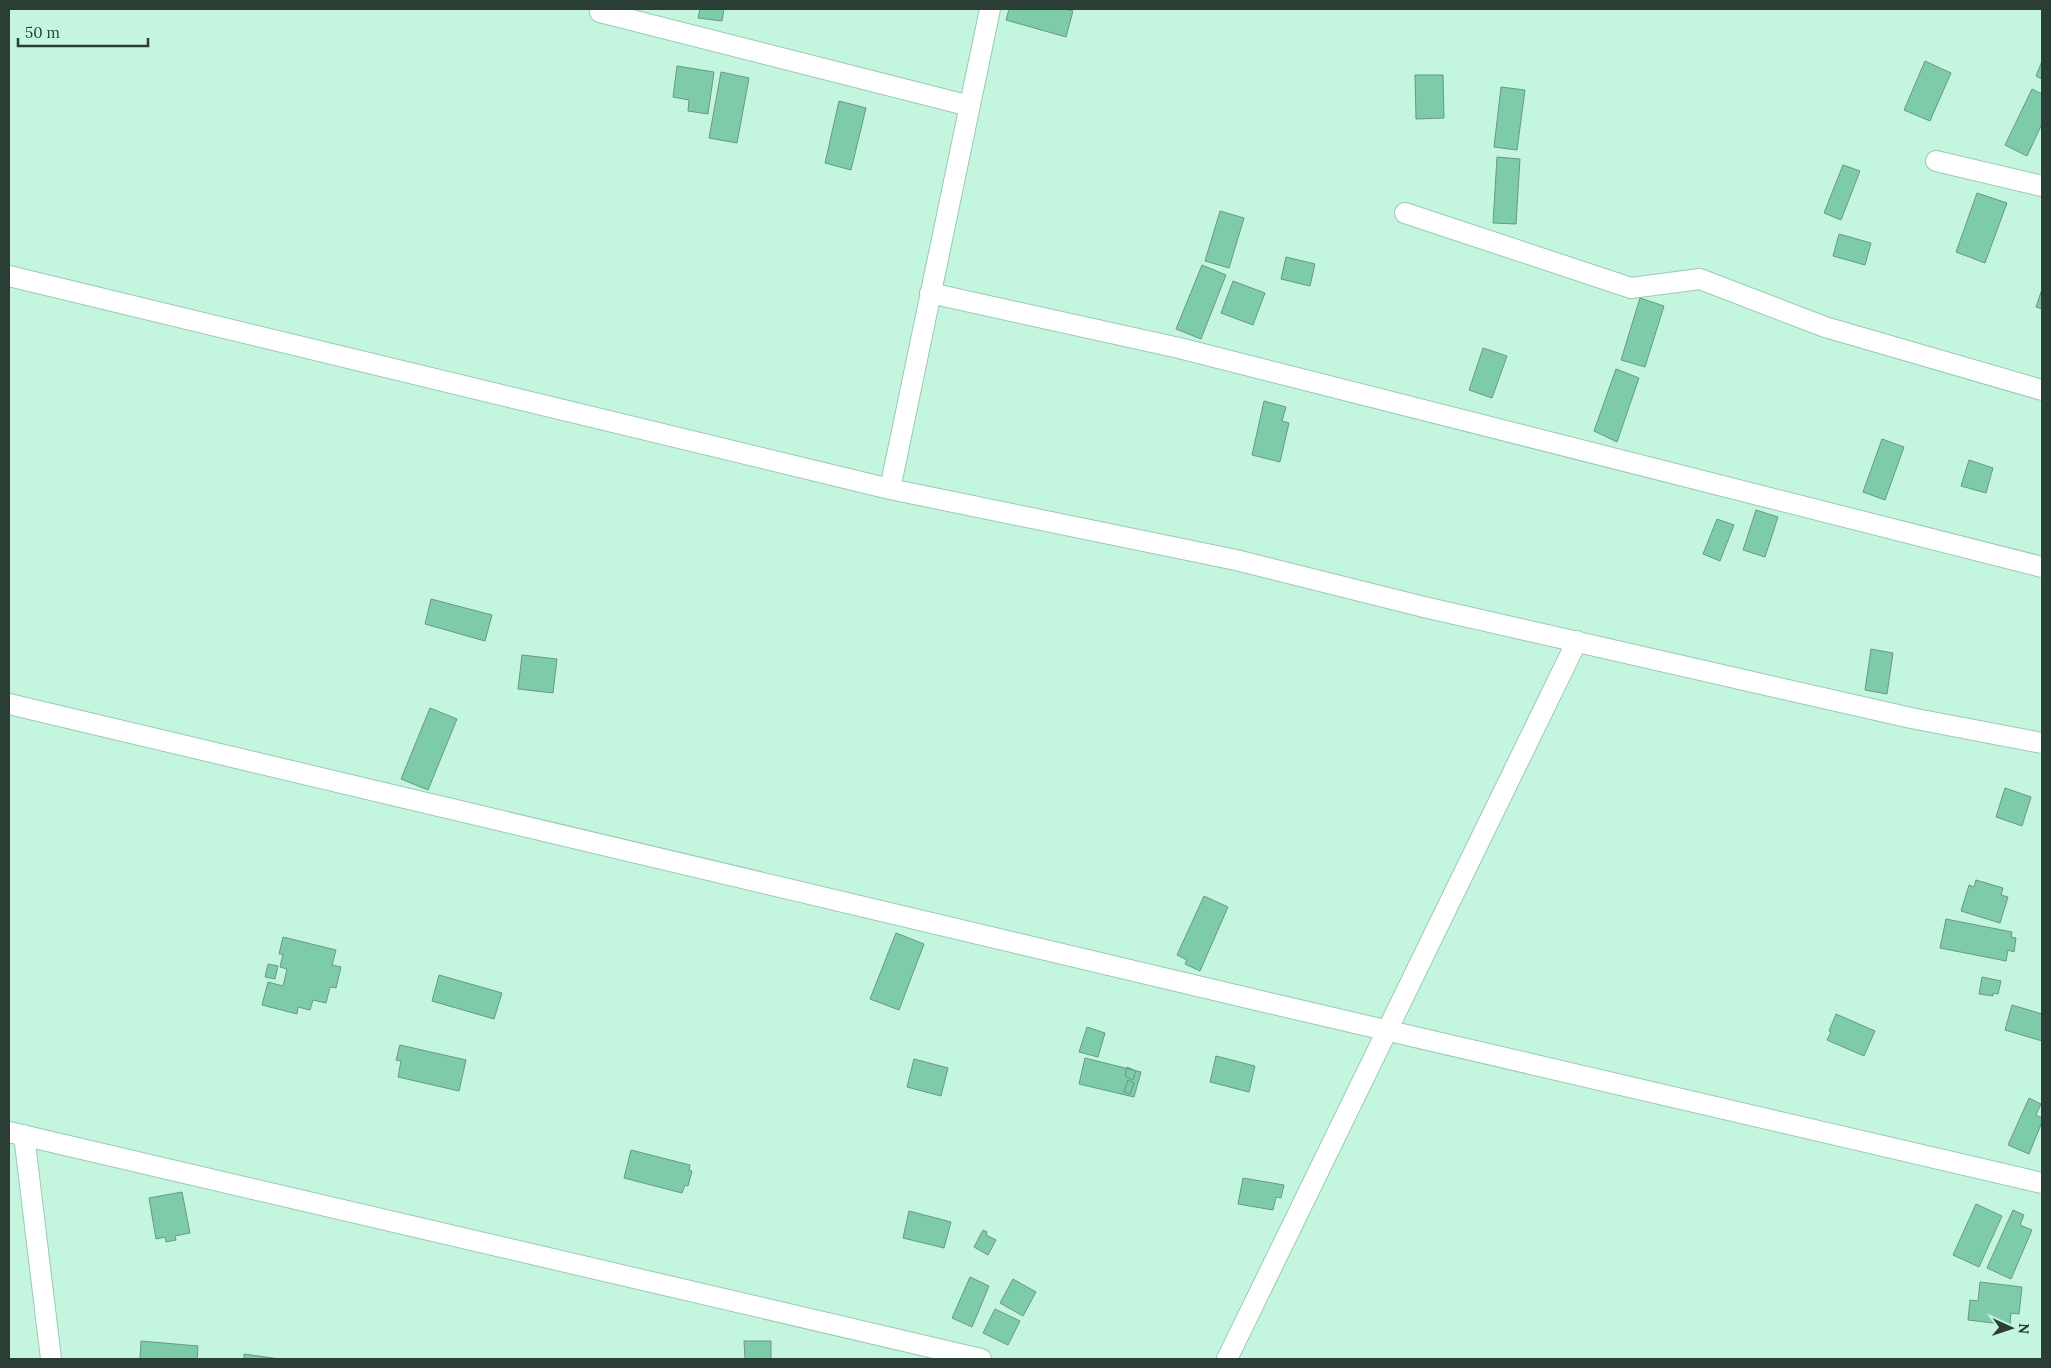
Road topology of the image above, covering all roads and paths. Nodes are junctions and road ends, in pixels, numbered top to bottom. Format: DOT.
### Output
graph roads {
  1 [pos="600,9"];
  2 [pos="990,9"];
  3 [pos="970,106"];
  4 [pos="1936,161"];
  5 [pos="2042,186"];
  6 [pos="1404,213"];
  7 [pos="9,276"];
  8 [pos="930,293"];
  9 [pos="2042,390"];
  10 [pos="890,489"];
  11 [pos="2042,567"];
  12 [pos="1577,641"];
  13 [pos="9,704"];
  14 [pos="2042,743"];
  15 [pos="1386,1030"];
  16 [pos="16,1134"];
  17 [pos="2042,1182"];
  18 [pos="51,1359"];
  19 [pos="981,1359"];
  20 [pos="1226,1359"];
  1 -- 3 [label="street"];
  2 -- 3 [label="street"];
  3 -- 8 [label="street"];
  4 -- 5 [label="street"];
  6 -- 9 [label="street"];
  7 -- 10 [label="street"];
  8 -- 10 [label="street"];
  8 -- 11 [label="street"];
  10 -- 12 [label="street"];
  12 -- 14 [label="street"];
  12 -- 15 [label="street"];
  13 -- 15 [label="street"];
  15 -- 17 [label="street"];
  15 -- 20 [label="street"];
  16 -- 18 [label="street"];
  16 -- 19 [label="street"];
}
